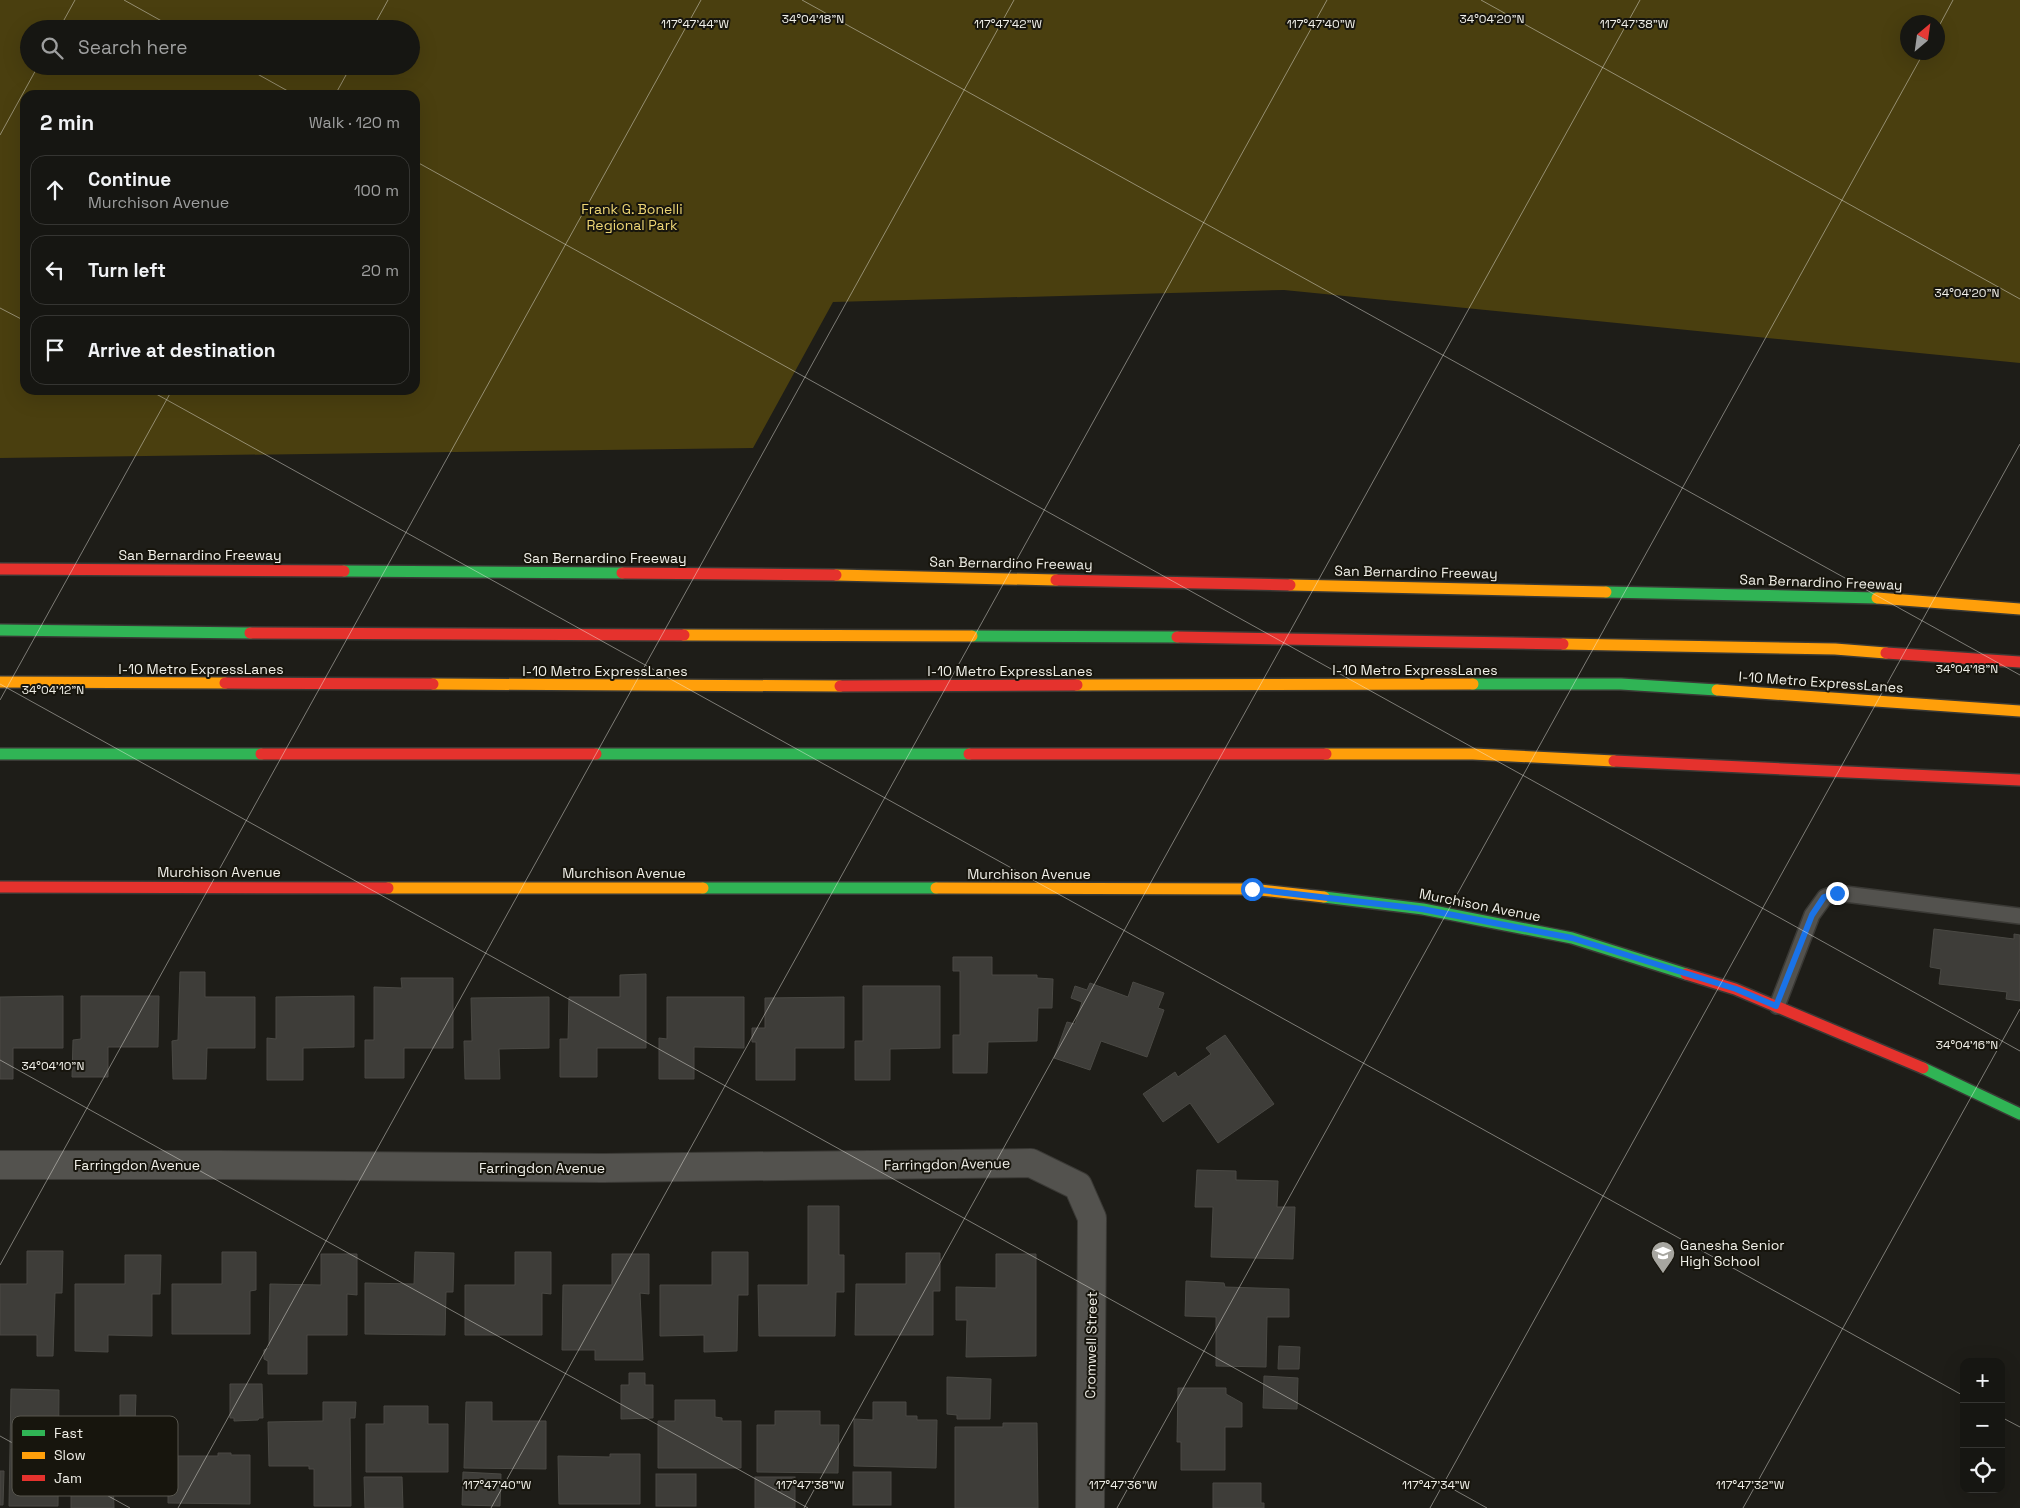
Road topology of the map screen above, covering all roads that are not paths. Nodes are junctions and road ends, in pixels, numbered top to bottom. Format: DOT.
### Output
graph roads {
  1 [pos="0,569"];
  2 [pos="2020,609"];
  3 [pos="0,630"];
  4 [pos="2020,662"];
  5 [pos="0,682"];
  6 [pos="2020,711"];
  7 [pos="0,754"];
  8 [pos="2020,780"];
  9 [pos="0,887"];
  10 [pos="2020,916"];
  11 [pos="1776,1006"];
  12 [pos="2020,1114"];
  13 [pos="0,1165"];
  14 [pos="1078,1186"];
  15 [pos="1090,1508"];
  1 -- 2 [label="main road, San Bernardino Freeway"];
  3 -- 4 [label="main road, I-10 Metro ExpressLanes"];
  5 -- 6 [label="main road, I-10 Metro ExpressLanes"];
  7 -- 8 [label="main road"];
  9 -- 11 [label="main road, Murchison Avenue"];
  10 -- 11 [label="lane"];
  11 -- 12 [label="main road, Murchison Avenue"];
  13 -- 14 [label="street, Farringdon Avenue"];
  14 -- 15 [label="street, Cromwell Street"];
}
